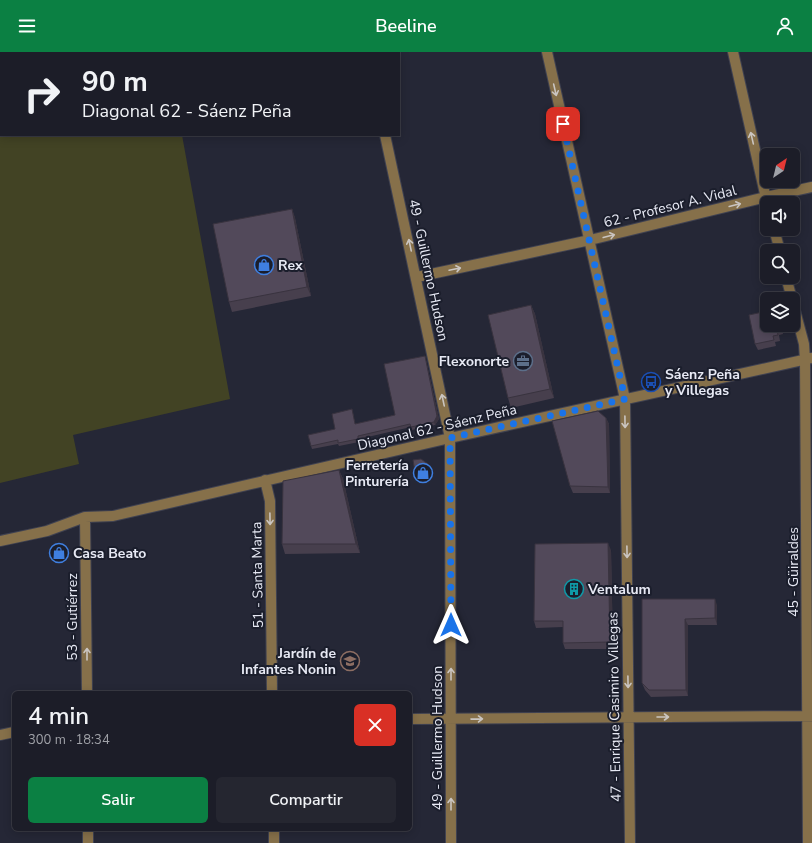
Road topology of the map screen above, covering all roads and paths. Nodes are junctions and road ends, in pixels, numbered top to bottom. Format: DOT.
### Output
graph roads {
  1 [pos="547,52"];
  2 [pos="734,52"];
  3 [pos="385,136"];
  4 [pos="812,187"];
  5 [pos="765,196"];
  6 [pos="780,196"];
  7 [pos="760,201"];
  8 [pos="590,240"];
  9 [pos="417,277"];
  10 [pos="800,329"];
  11 [pos="808,359"];
  12 [pos="625,399"];
  13 [pos="450,438"];
  14 [pos="265,480"];
  15 [pos="85,517"];
  16 [pos="0,541"];
  17 [pos="87,691"];
  18 [pos="272,691"];
  19 [pos="810,716"];
  20 [pos="628,717"];
  21 [pos="412,719"];
  22 [pos="451,719"];
  23 [pos="12,732"];
  24 [pos="0,735"];
  25 [pos="88,831"];
  26 [pos="274,831"];
  27 [pos="88,843"];
  28 [pos="274,843"];
  29 [pos="451,843"];
  30 [pos="630,843"];
  31 [pos="808,843"];
  1 -- 8 [label="street, 47 - Enrique Casimiro Villegas, one-way"];
  5 -- 2 [label="street, one-way"];
  9 -- 3 [label="street, 49 - Guillermo Hudson, one-way"];
  4 -- 6 [label="street, 62 - Profesor A. Vidal"];
  8 -- 7 [label="street, 62 - Profesor A. Vidal, one-way"];
  9 -- 8 [label="street, 62 - Profesor A. Vidal, one-way"];
  8 -- 12 [label="street, 47 - Enrique Casimiro Villegas"];
  13 -- 9 [label="street, 49 - Guillermo Hudson, one-way"];
  10 -- 11 [label="street, 45 - Güiraldes"];
  11 -- 12 [label="street, Diagonal 62 - Sáenz Peña"];
  11 -- 19 [label="street, 45 - Güiraldes"];
  12 -- 13 [label="street, Diagonal 62 - Sáenz Peña"];
  12 -- 20 [label="street, 47 - Enrique Casimiro Villegas, one-way"];
  13 -- 14 [label="street, Diagonal 62 - Sáenz Peña"];
  22 -- 13 [label="street, 49 - Guillermo Hudson, one-way"];
  14 -- 15 [label="street, Diagonal 62 - Sáenz Peña"];
  14 -- 18 [label="street, 51 - Santa Marta, one-way"];
  15 -- 16 [label="street, Diagonal 62 - Sáenz Peña"];
  17 -- 15 [label="street, 53 - Gutiérrez, one-way"];
  20 -- 19 [label="street, one-way"];
  19 -- 31 [label="street, 45 - Güiraldes"];
  22 -- 20 [label="street, one-way"];
  20 -- 30 [label="street, 47 - Enrique Casimiro Villegas"];
  21 -- 22 [label="street"];
  29 -- 22 [label="street, 49 - Guillermo Hudson, one-way"];
  23 -- 24 [label="street"];
  25 -- 27 [label="street"];
  26 -- 28 [label="street"];
}
